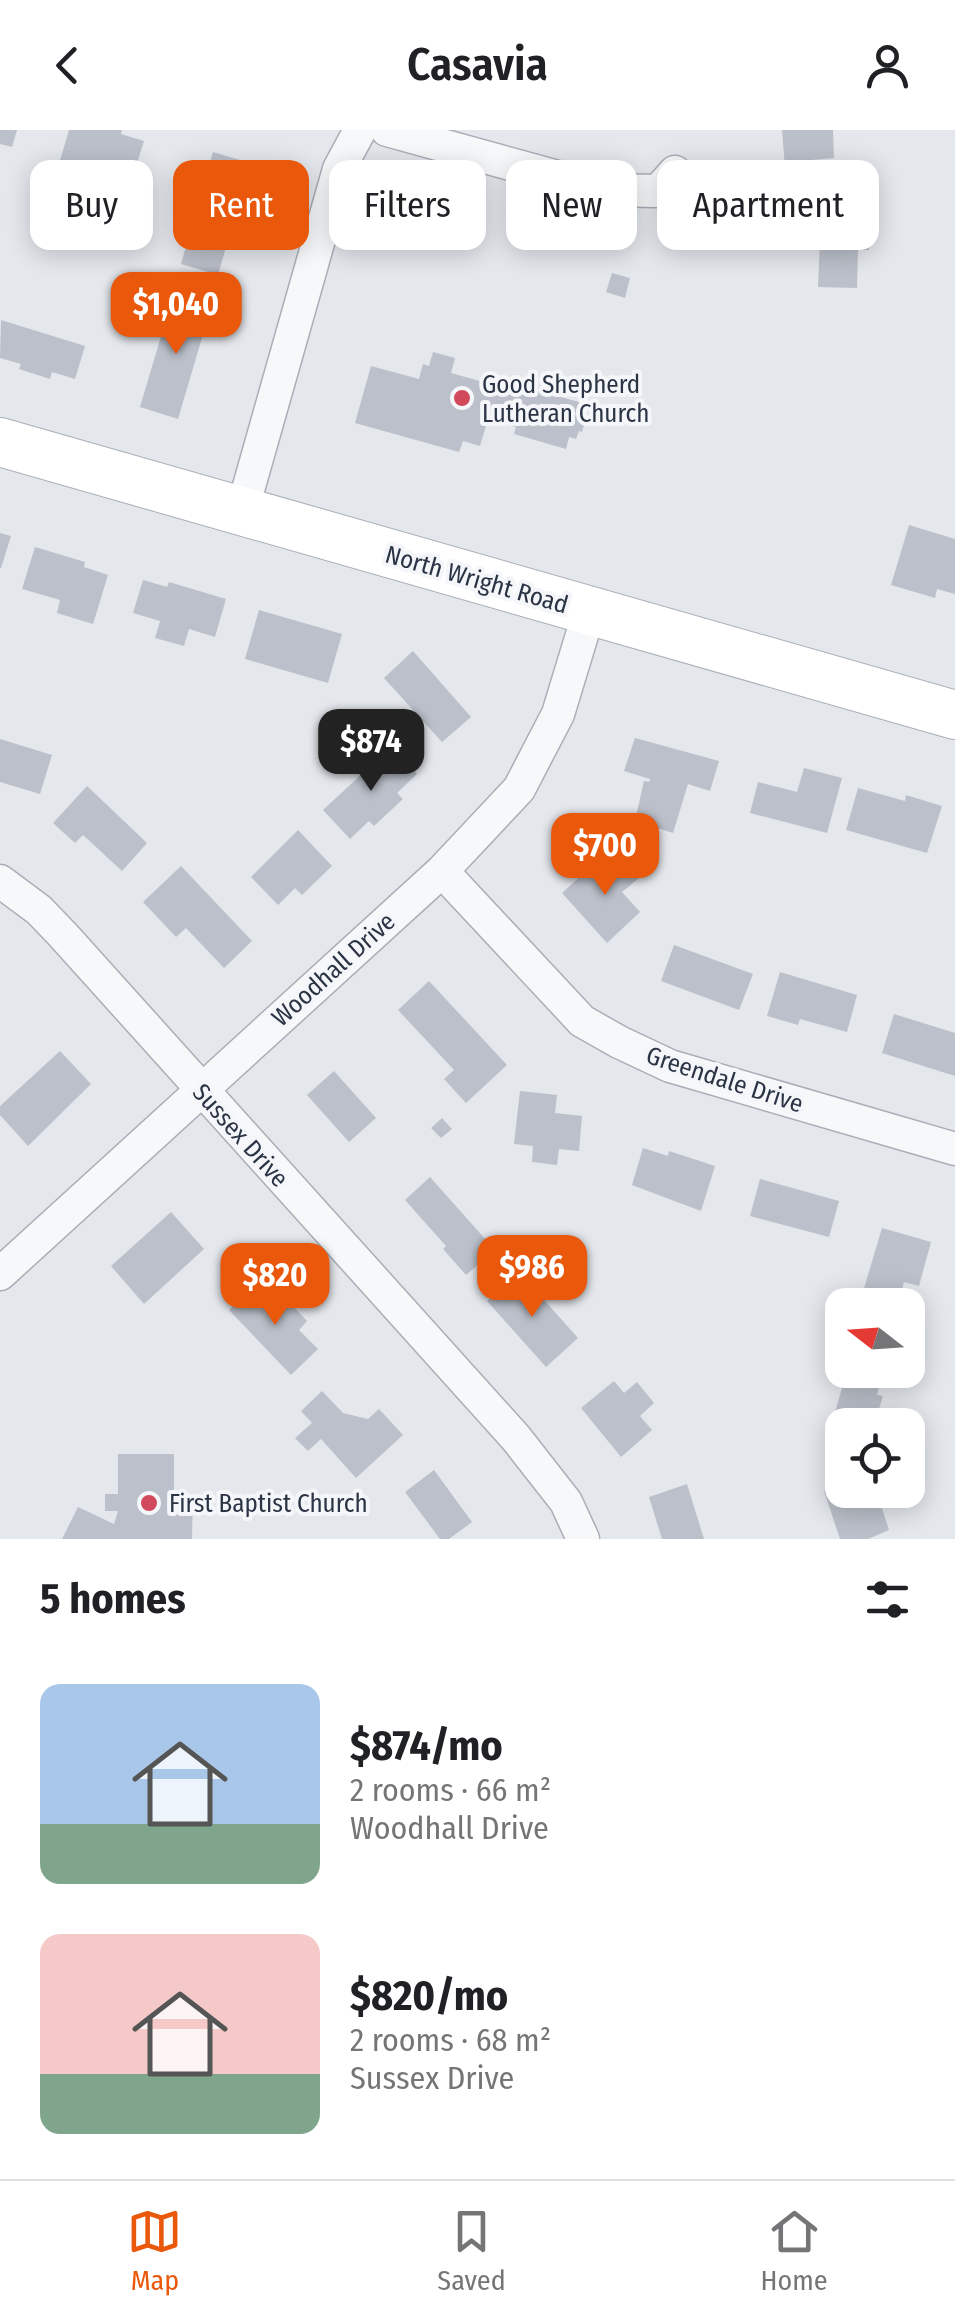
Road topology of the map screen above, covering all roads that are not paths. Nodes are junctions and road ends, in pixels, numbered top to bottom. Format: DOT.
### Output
graph roads {
  1 [pos="360,130"];
  2 [pos="387,130"];
  3 [pos="657,191"];
  4 [pos="0,442"];
  5 [pos="242,511"];
  6 [pos="590,612"];
  7 [pos="955,715"];
  8 [pos="442,871"];
  9 [pos="0,881"];
  10 [pos="199,1089"];
  11 [pos="955,1149"];
  12 [pos="0,1274"];
  13 [pos="583,1539"];
  1 -- 5 [label="street"];
  2 -- 3 [label="street"];
  4 -- 5 [label="main road, North Wright Road"];
  5 -- 6 [label="main road, North Wright Road"];
  6 -- 7 [label="main road, North Wright Road"];
  6 -- 8 [label="street, Woodhall Drive"];
  8 -- 10 [label="street, Woodhall Drive"];
  8 -- 11 [label="street, Greendale Drive"];
  9 -- 10 [label="street, Sussex Drive"];
  10 -- 12 [label="street, Woodhall Drive"];
  10 -- 13 [label="street, Sussex Drive"];
}
